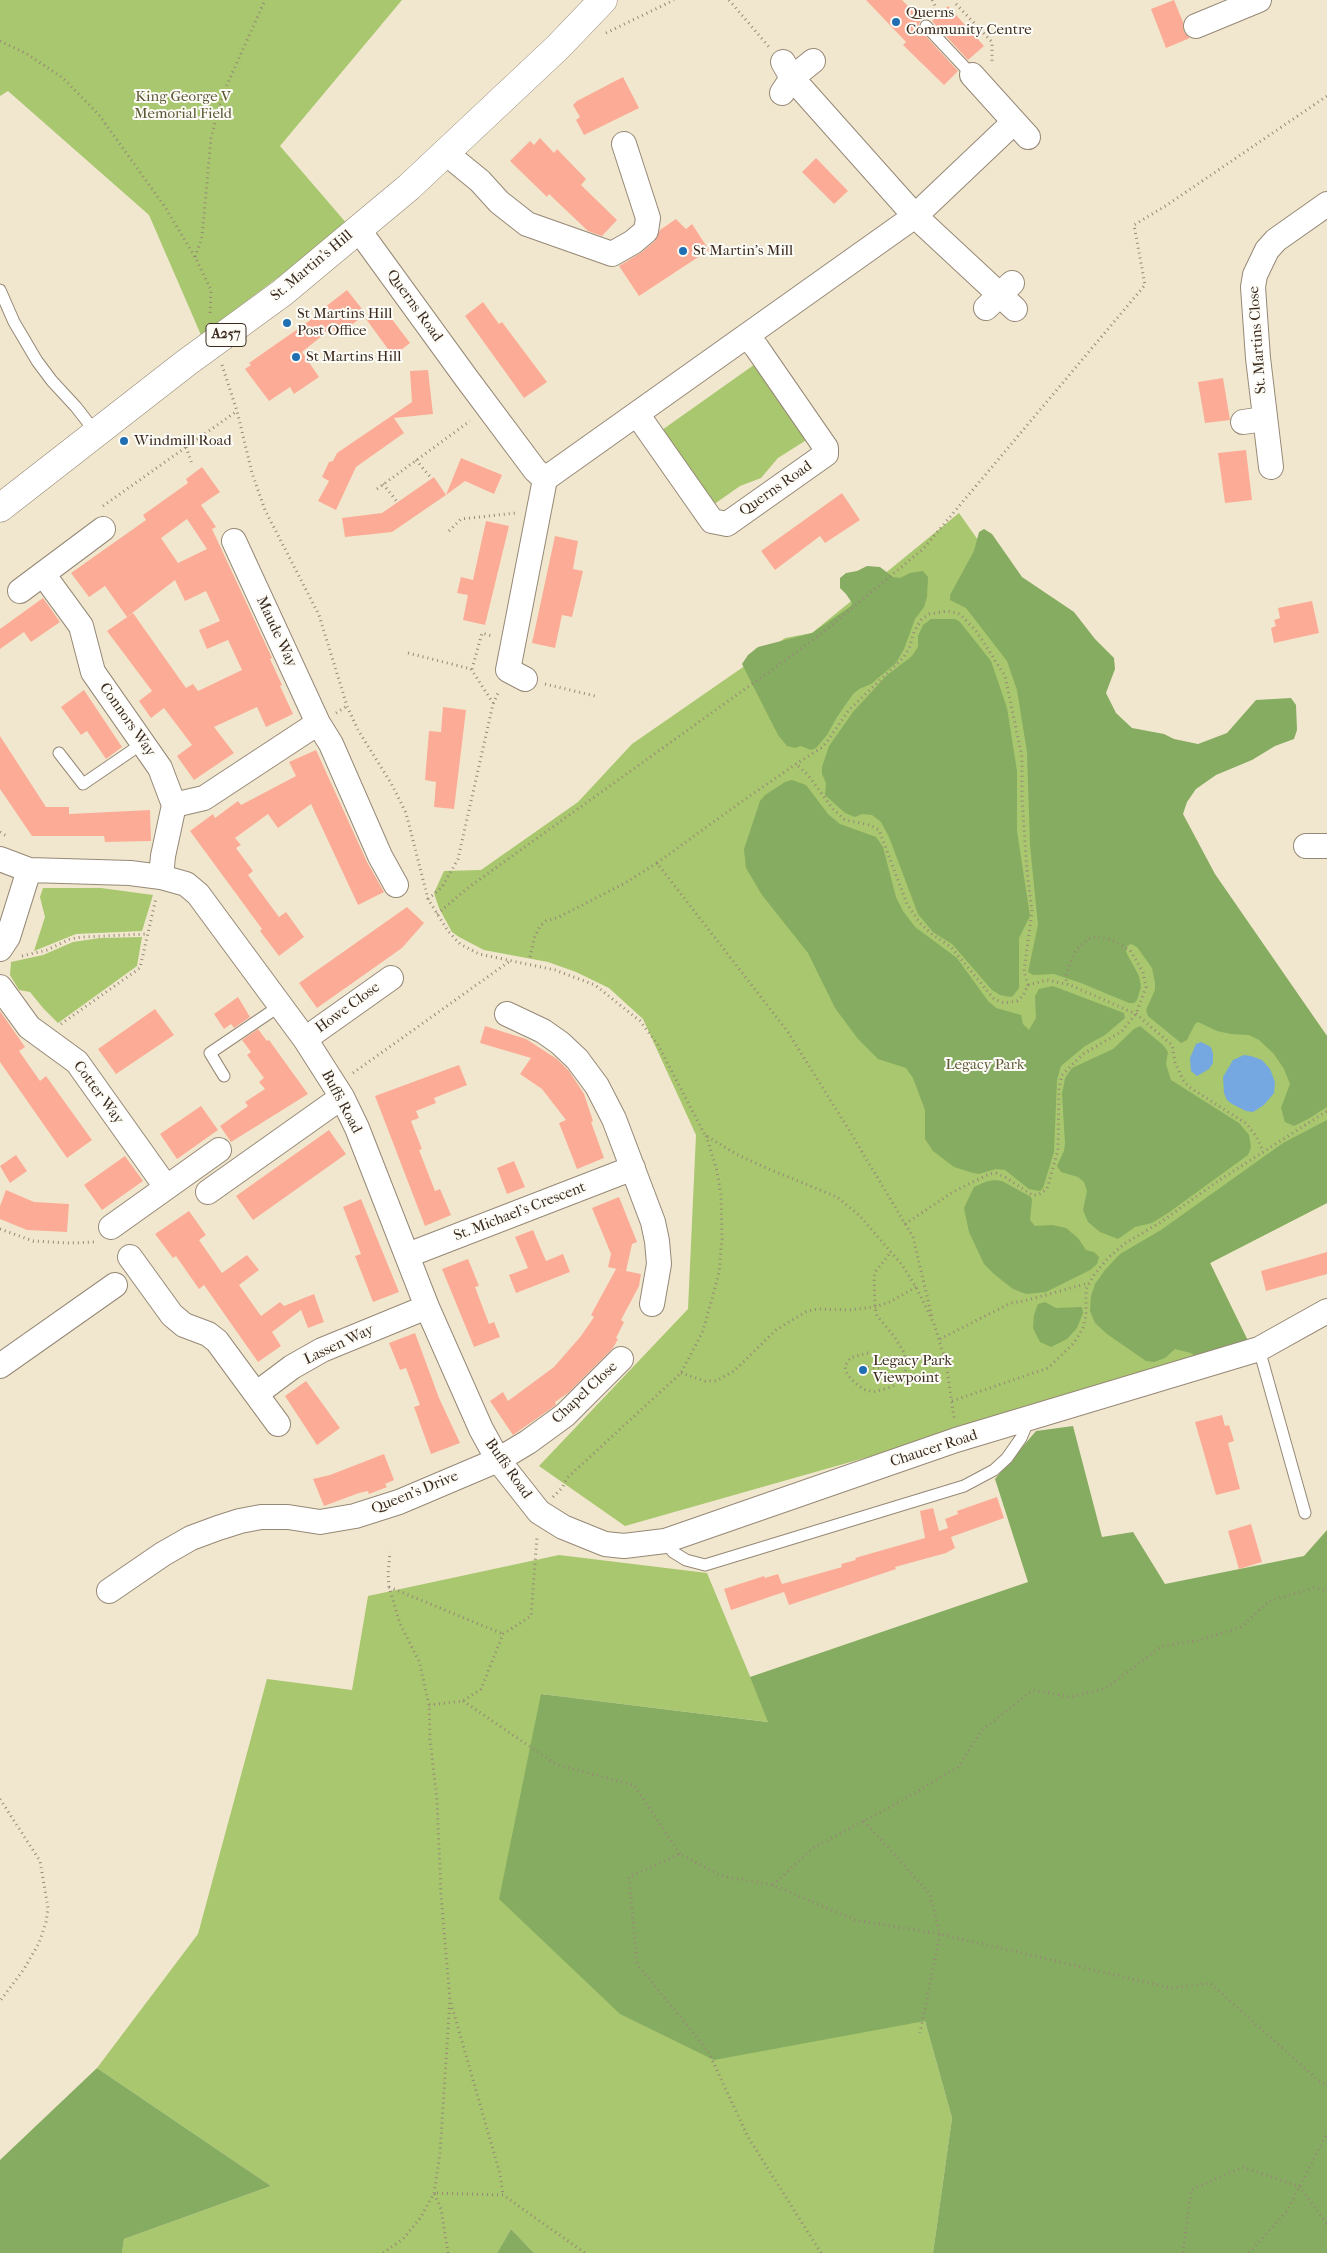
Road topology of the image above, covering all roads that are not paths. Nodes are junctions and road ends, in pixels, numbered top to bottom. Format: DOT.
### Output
graph roads {
  1 [pos="603,0"];
  2 [pos="1255,8"];
  3 [pos="926,26"];
  4 [pos="1196,26"];
  5 [pos="813,61"];
  6 [pos="972,75"];
  7 [pos="624,144"];
  8 [pos="446,154"];
  9 [pos="1327,204"];
  10 [pos="915,216"];
  11 [pos="358,229"];
  12 [pos="0,290"];
  13 [pos="1003,298"];
  14 [pos="746,336"];
  15 [pos="637,414"];
  16 [pos="97,434"];
  17 [pos="1271,467"];
  18 [pos="545,479"];
  19 [pos="0,508"];
  20 [pos="101,519"];
  21 [pos="234,541"];
  22 [pos="43,574"];
  23 [pos="20,591"];
  24 [pos="517,675"];
  25 [pos="318,723"];
  26 [pos="143,743"];
  27 [pos="59,753"];
  28 [pos="174,805"];
  29 [pos="0,860"];
  30 [pos="29,870"];
  31 [pos="161,877"];
  32 [pos="396,885"];
  33 [pos="7,944"];
  34 [pos="391,978"];
  35 [pos="0,988"];
  36 [pos="281,1006"];
  37 [pos="507,1014"];
  38 [pos="306,1039"];
  39 [pos="224,1076"];
  40 [pos="345,1087"];
  41 [pos="219,1150"];
  42 [pos="633,1168"];
  43 [pos="166,1187"];
  44 [pos="208,1192"];
  45 [pos="105,1234"];
  46 [pos="408,1255"];
  47 [pos="130,1257"];
  48 [pos="115,1285"];
  49 [pos="652,1304"];
  50 [pos="427,1307"];
  51 [pos="1327,1311"];
  52 [pos="1259,1349"];
  53 [pos="621,1359"];
  54 [pos="0,1366"];
  55 [pos="256,1394"];
  56 [pos="1029,1419"];
  57 [pos="278,1424"];
  58 [pos="498,1460"];
  59 [pos="539,1512"];
  60 [pos="1305,1513"];
  61 [pos="665,1540"];
  62 [pos="109,1591"];
  1 -- 8 [label="main road, St. Martin's Hill / A257"];
  2 -- 4 [label="street"];
  3 -- 6 [label="lane"];
  5 -- 10 [label="street"];
  6 -- 10 [label="street"];
  7 -- 8 [label="street"];
  8 -- 11 [label="main road, St. Martin's Hill / A257"];
  9 -- 17 [label="street, St. Martins Close"];
  10 -- 13 [label="street"];
  10 -- 14 [label="street"];
  11 -- 16 [label="main road, St. Martin's Hill / A257"];
  11 -- 18 [label="street, Querns Road"];
  12 -- 16 [label="lane"];
  14 -- 15 [label="street"];
  14 -- 15 [label="street, Querns Road"];
  15 -- 18 [label="street"];
  16 -- 19 [label="main road, St. Martin's Hill / A257"];
  18 -- 24 [label="street"];
  20 -- 22 [label="street"];
  21 -- 25 [label="street, Maude Way"];
  22 -- 23 [label="street"];
  22 -- 26 [label="street, Connors Way"];
  25 -- 28 [label="street"];
  25 -- 32 [label="street, Maude Way"];
  26 -- 27 [label="lane"];
  26 -- 28 [label="street, Connors Way"];
  28 -- 31 [label="street"];
  29 -- 30 [label="street, Buffs Road"];
  30 -- 31 [label="street, Buffs Road"];
  30 -- 33 [label="street"];
  31 -- 36 [label="street, Buffs Road"];
  34 -- 38 [label="street, Howe Close"];
  35 -- 43 [label="street, Cotter Way"];
  36 -- 38 [label="street, Buffs Road"];
  36 -- 39 [label="lane"];
  37 -- 42 [label="street"];
  38 -- 40 [label="street, Buffs Road"];
  40 -- 44 [label="street"];
  40 -- 46 [label="street, Buffs Road"];
  41 -- 43 [label="street"];
  42 -- 46 [label="street, St. Michael's Crescent"];
  42 -- 49 [label="street"];
  43 -- 45 [label="street"];
  46 -- 50 [label="street, Buffs Road"];
  47 -- 55 [label="street"];
  48 -- 54 [label="street"];
  50 -- 55 [label="street, Lassen Way"];
  50 -- 58 [label="street, Buffs Road"];
  51 -- 52 [label="street, Chaucer Road"];
  52 -- 56 [label="street, Chaucer Road"];
  52 -- 60 [label="lane"];
  53 -- 58 [label="street, Chapel Close"];
  55 -- 57 [label="street"];
  56 -- 61 [label="street, Chaucer Road"];
  56 -- 61 [label="lane"];
  58 -- 59 [label="street, Buffs Road"];
  58 -- 62 [label="street, Queen's Drive"];
  59 -- 61 [label="street, Chaucer Road"];
}
